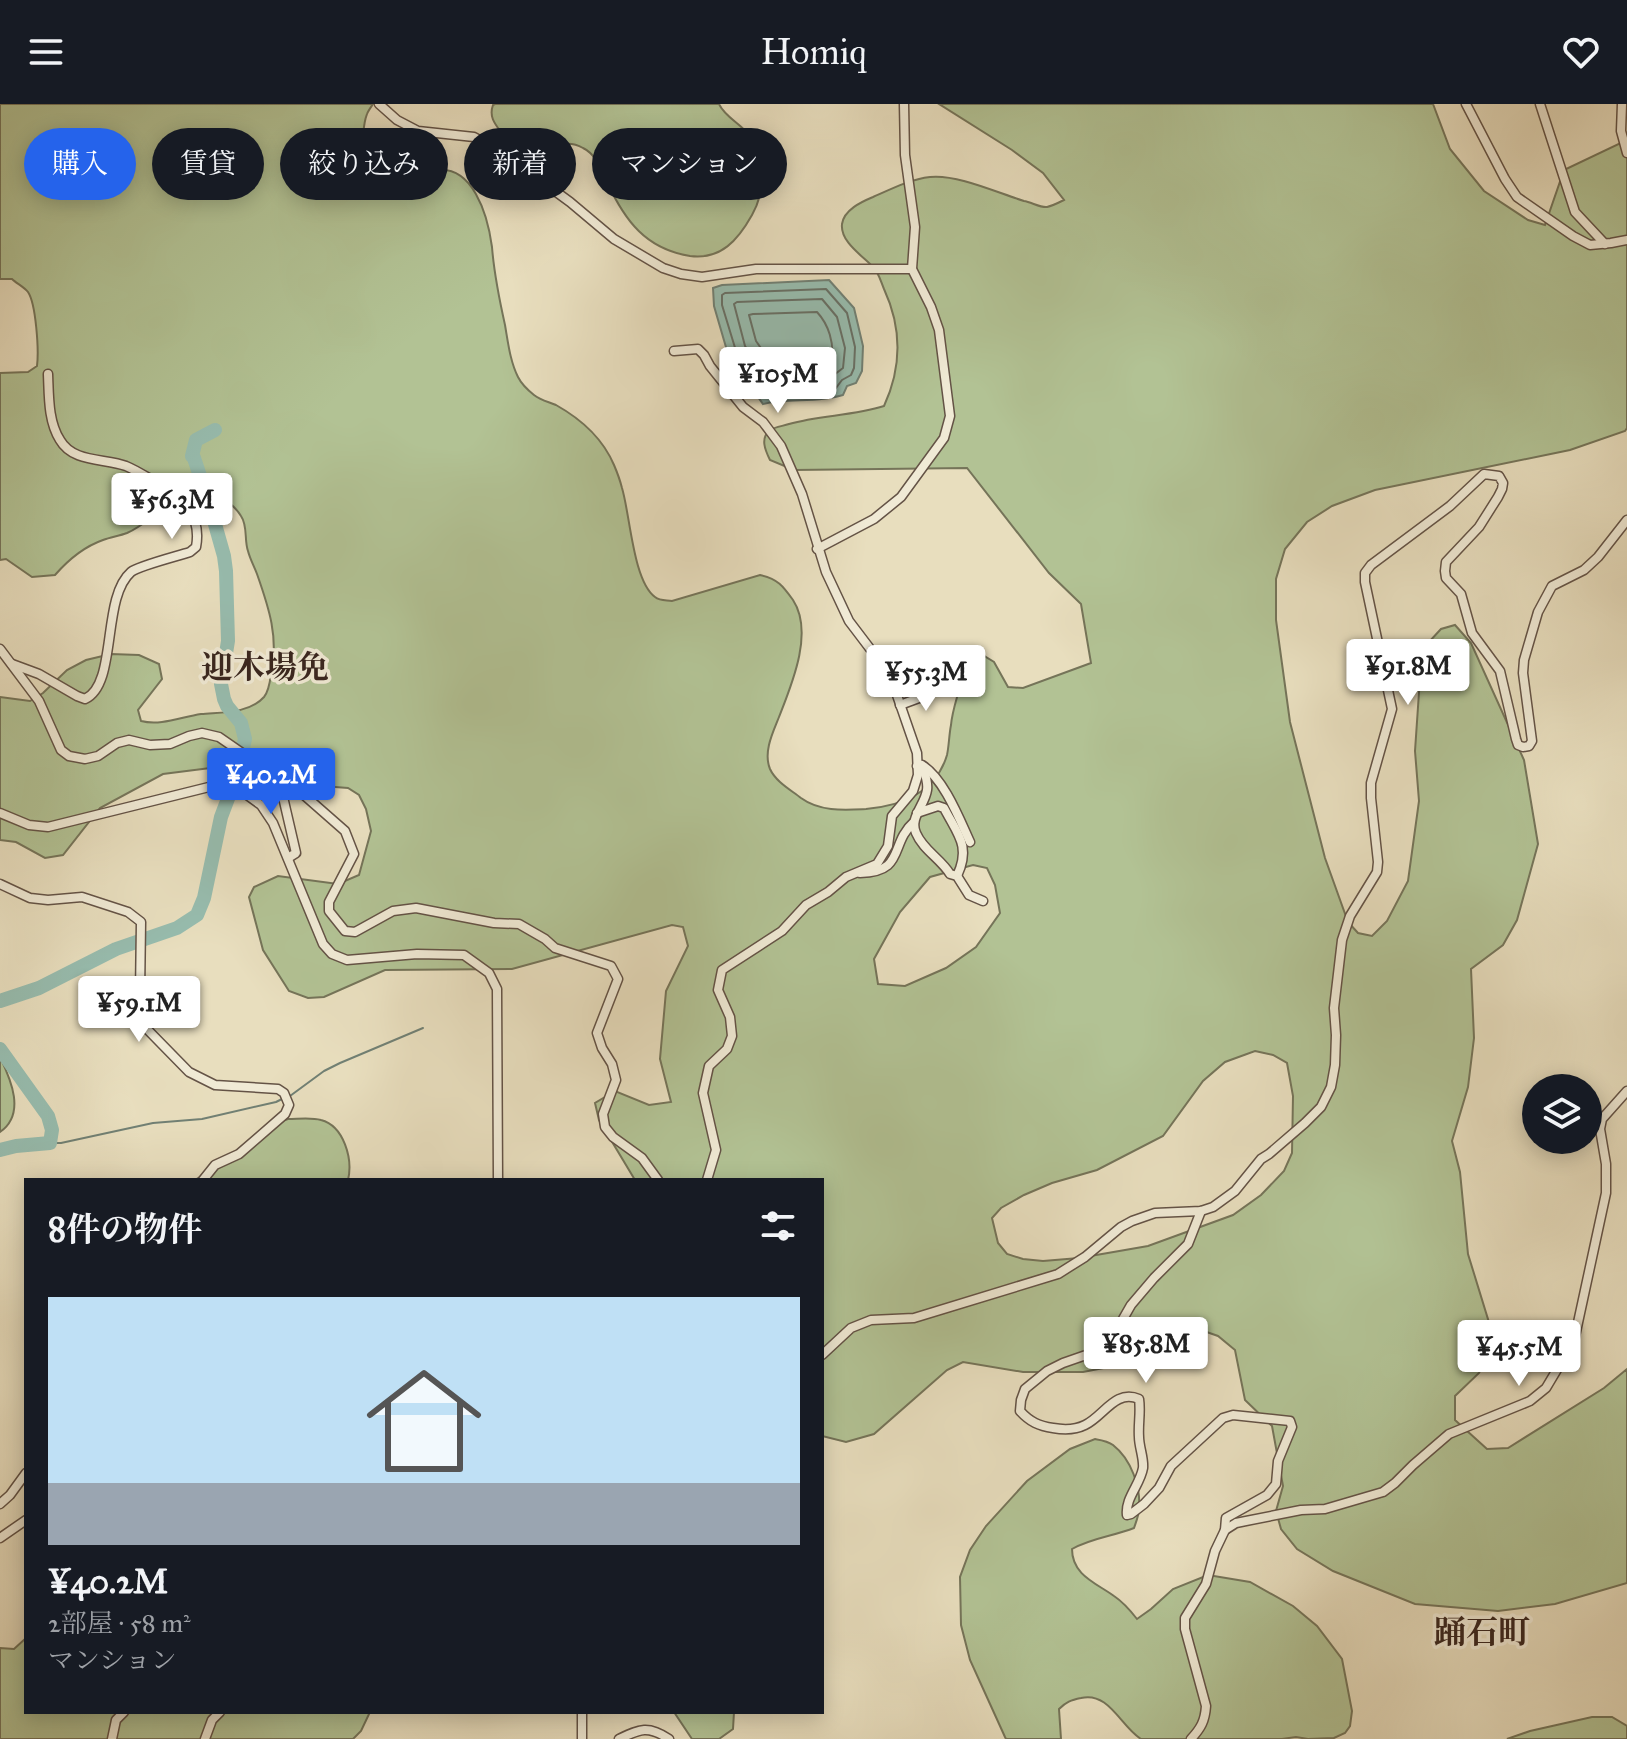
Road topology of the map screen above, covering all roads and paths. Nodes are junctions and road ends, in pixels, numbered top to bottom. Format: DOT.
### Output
graph roads {
  1 [pos="379,104"];
  2 [pos="904,104"];
  3 [pos="1466,104"];
  4 [pos="1540,104"];
  5 [pos="1622,104"];
  6 [pos="1627,153"];
  7 [pos="1627,240"];
  8 [pos="1605,244"];
  9 [pos="912,269"];
  10 [pos="674,351"];
  11 [pos="48,374"];
  12 [pos="1627,520"];
  13 [pos="817,549"];
  14 [pos="0,649"];
  15 [pos="11,664"];
  16 [pos="935,689"];
  17 [pos="900,705"];
  18 [pos="917,766"];
  19 [pos="280,784"];
  20 [pos="0,813"];
  21 [pos="916,818"];
  22 [pos="970,842"];
  23 [pos="288,858"];
  24 [pos="855,873"];
  25 [pos="957,876"];
  26 [pos="0,884"];
  27 [pos="983,901"];
  28 [pos="1627,1091"];
  29 [pos="205,1178"];
  30 [pos="498,1178"];
  31 [pos="657,1178"];
  32 [pos="708,1178"];
  33 [pos="1201,1211"];
  34 [pos="824,1353"];
  35 [pos="24,1476"];
  36 [pos="0,1504"];
  37 [pos="24,1521"];
  38 [pos="1225,1530"];
  39 [pos="0,1538"];
  40 [pos="122,1714"];
  41 [pos="218,1714"];
  42 [pos="582,1714"];
  43 [pos="112,1739"];
  44 [pos="205,1739"];
  45 [pos="582,1739"];
  46 [pos="619,1739"];
  47 [pos="669,1739"];
  48 [pos="1191,1739"];
  1 -- 9 [label="street"];
  2 -- 9 [label="street"];
  3 -- 8 [label="street"];
  4 -- 8 [label="street"];
  5 -- 6 [label="street"];
  7 -- 8 [label="street"];
  9 -- 13 [label="street"];
  10 -- 13 [label="street"];
  11 -- 15 [label="street"];
  12 -- 33 [label="street"];
  13 -- 17 [label="street"];
  14 -- 15 [label="street"];
  15 -- 19 [label="street"];
  16 -- 17 [label="street"];
  17 -- 18 [label="street"];
  18 -- 21 [label="street"];
  18 -- 22 [label="street"];
  18 -- 24 [label="street"];
  19 -- 23 [label="street"];
  19 -- 31 [label="street"];
  20 -- 23 [label="street"];
  21 -- 24 [label="street"];
  21 -- 25 [label="street"];
  21 -- 25 [label="street"];
  23 -- 30 [label="street"];
  24 -- 32 [label="street"];
  25 -- 27 [label="street"];
  26 -- 29 [label="street"];
  28 -- 38 [label="street"];
  33 -- 34 [label="street"];
  33 -- 38 [label="street"];
  35 -- 36 [label="street"];
  37 -- 39 [label="street"];
  38 -- 48 [label="street"];
  40 -- 43 [label="street"];
  41 -- 44 [label="street"];
  42 -- 45 [label="street"];
  46 -- 47 [label="street"];
}
